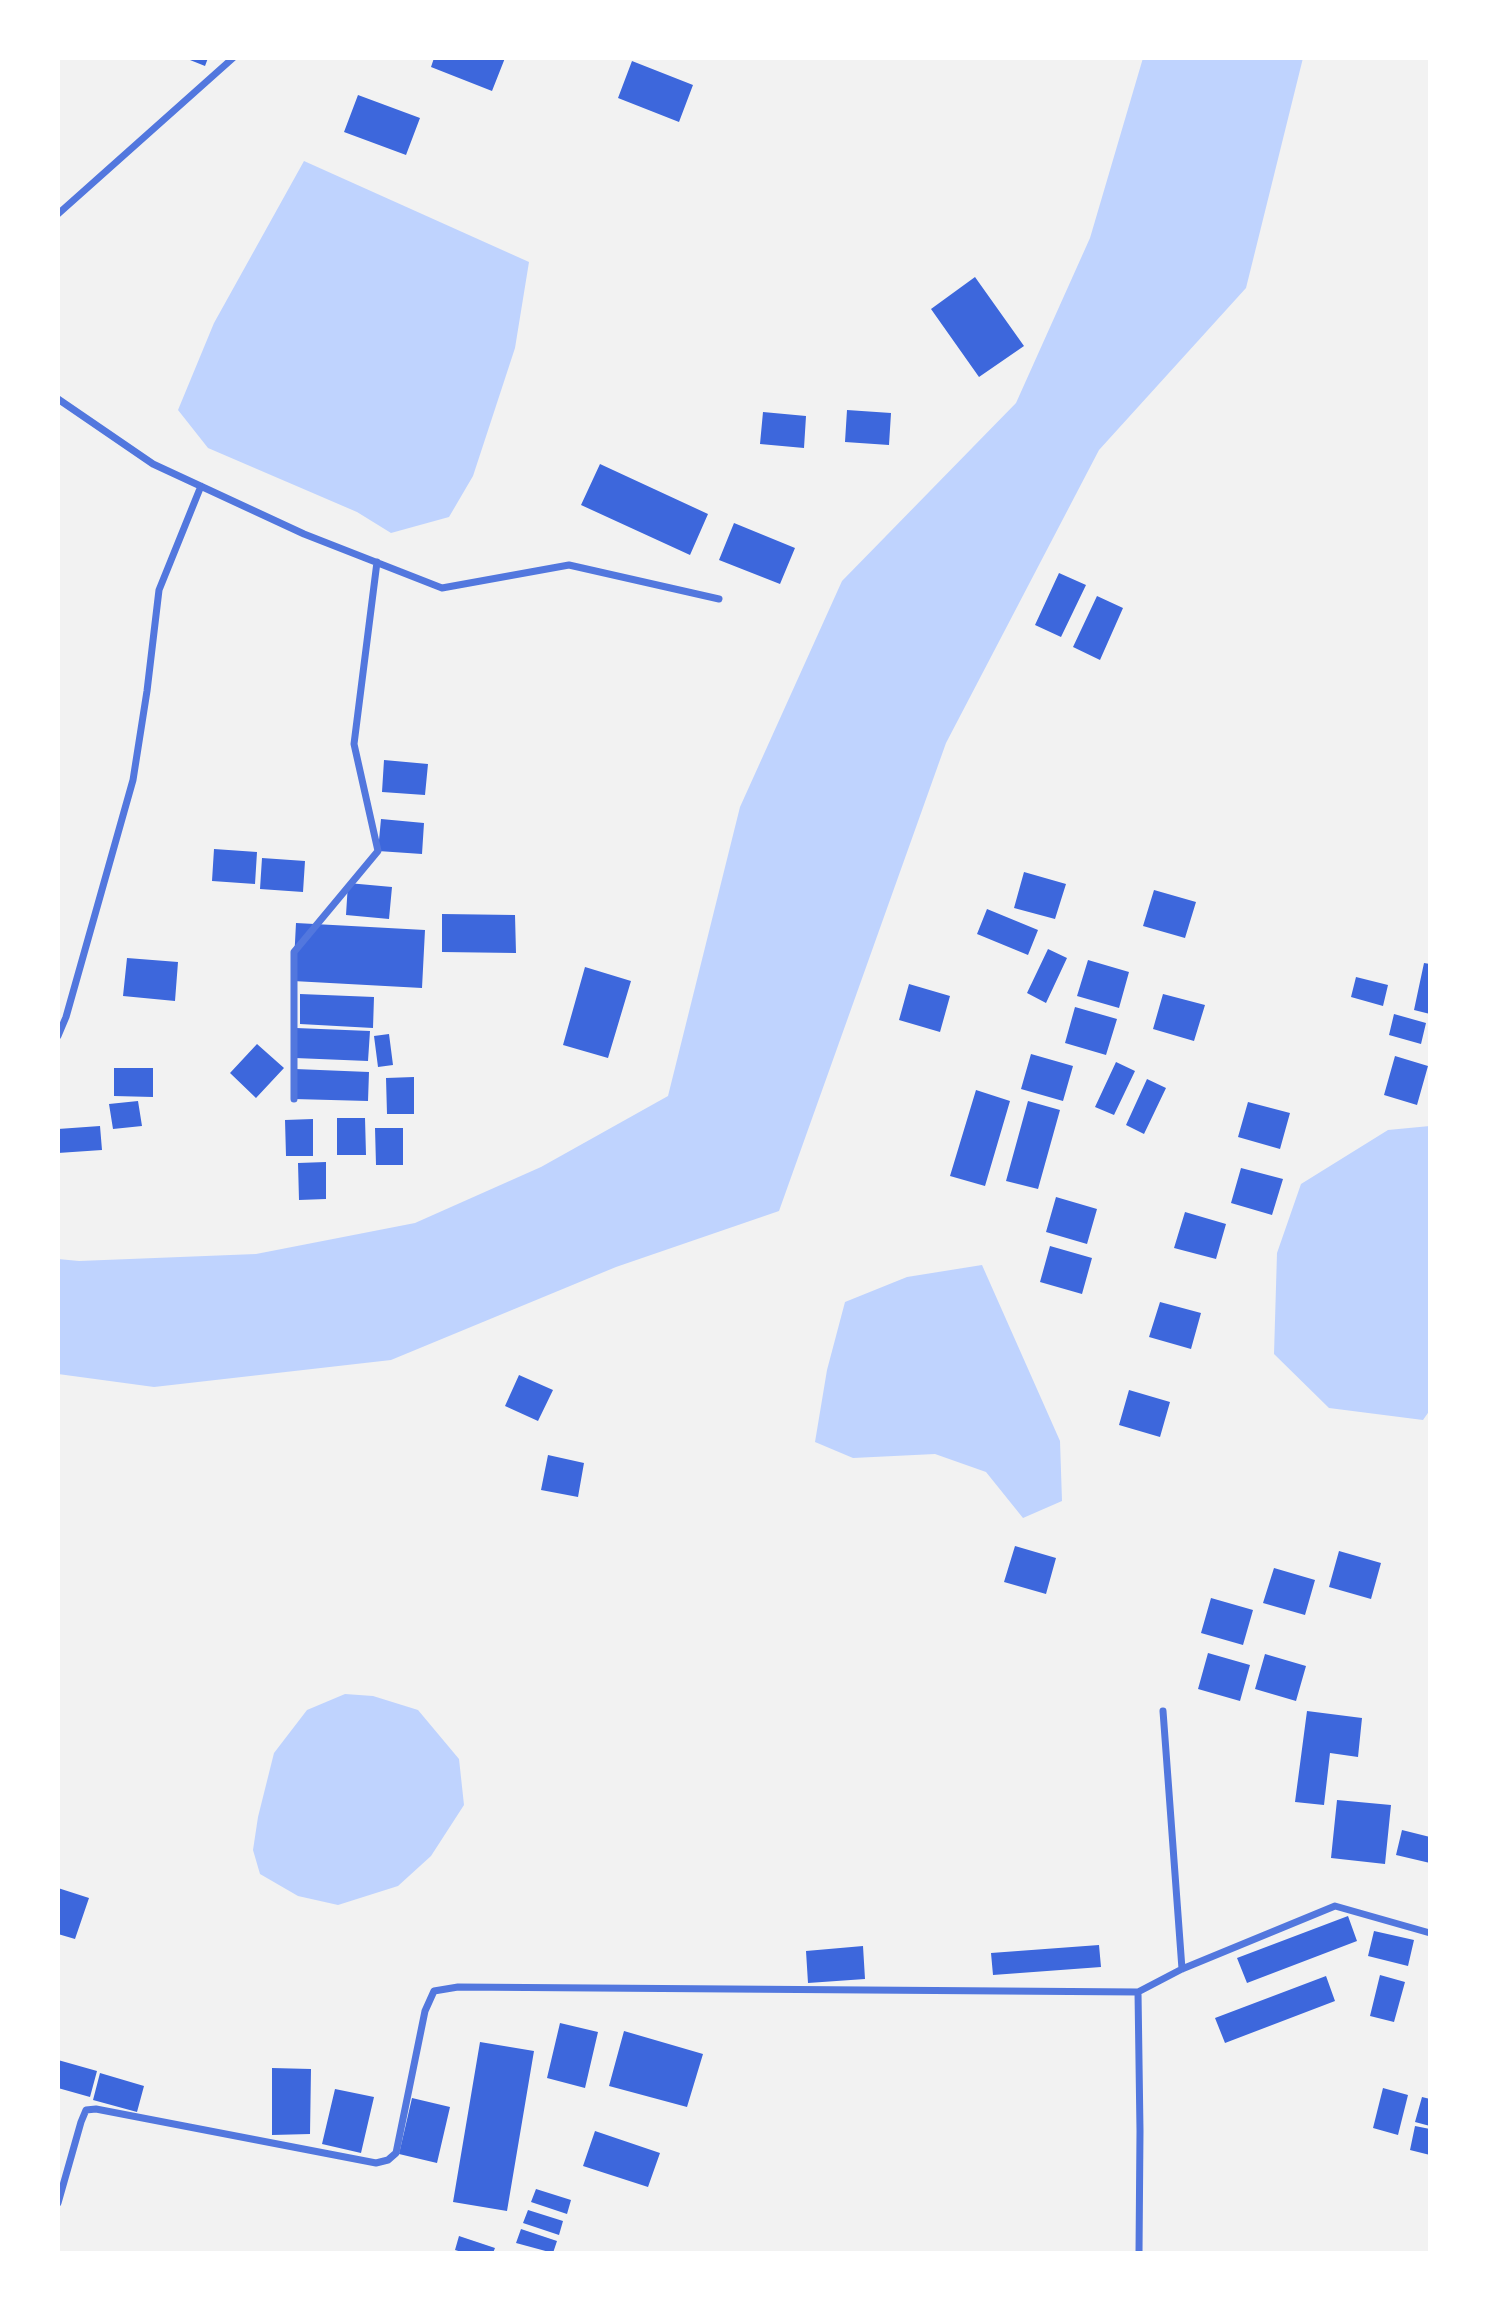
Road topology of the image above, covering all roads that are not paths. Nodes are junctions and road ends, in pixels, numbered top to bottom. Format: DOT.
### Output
graph roads {
  1 [pos="233,58"];
  2 [pos="58,214"];
  3 [pos="58,399"];
  4 [pos="201,486"];
  5 [pos="377,562"];
  6 [pos="719,599"];
  7 [pos="58,1036"];
  8 [pos="294,1099"];
  9 [pos="1163,1711"];
  10 [pos="1430,1933"];
  11 [pos="1182,1969"];
  12 [pos="1138,1992"];
  13 [pos="58,2203"];
  14 [pos="1139,2253"];
  1 -- 2 [label="street"];
  3 -- 4 [label="street"];
  4 -- 5 [label="street"];
  4 -- 7 [label="street"];
  5 -- 6 [label="street"];
  5 -- 8 [label="street"];
  9 -- 11 [label="street"];
  10 -- 11 [label="street"];
  11 -- 12 [label="street"];
  12 -- 13 [label="street"];
  12 -- 14 [label="street"];
}
